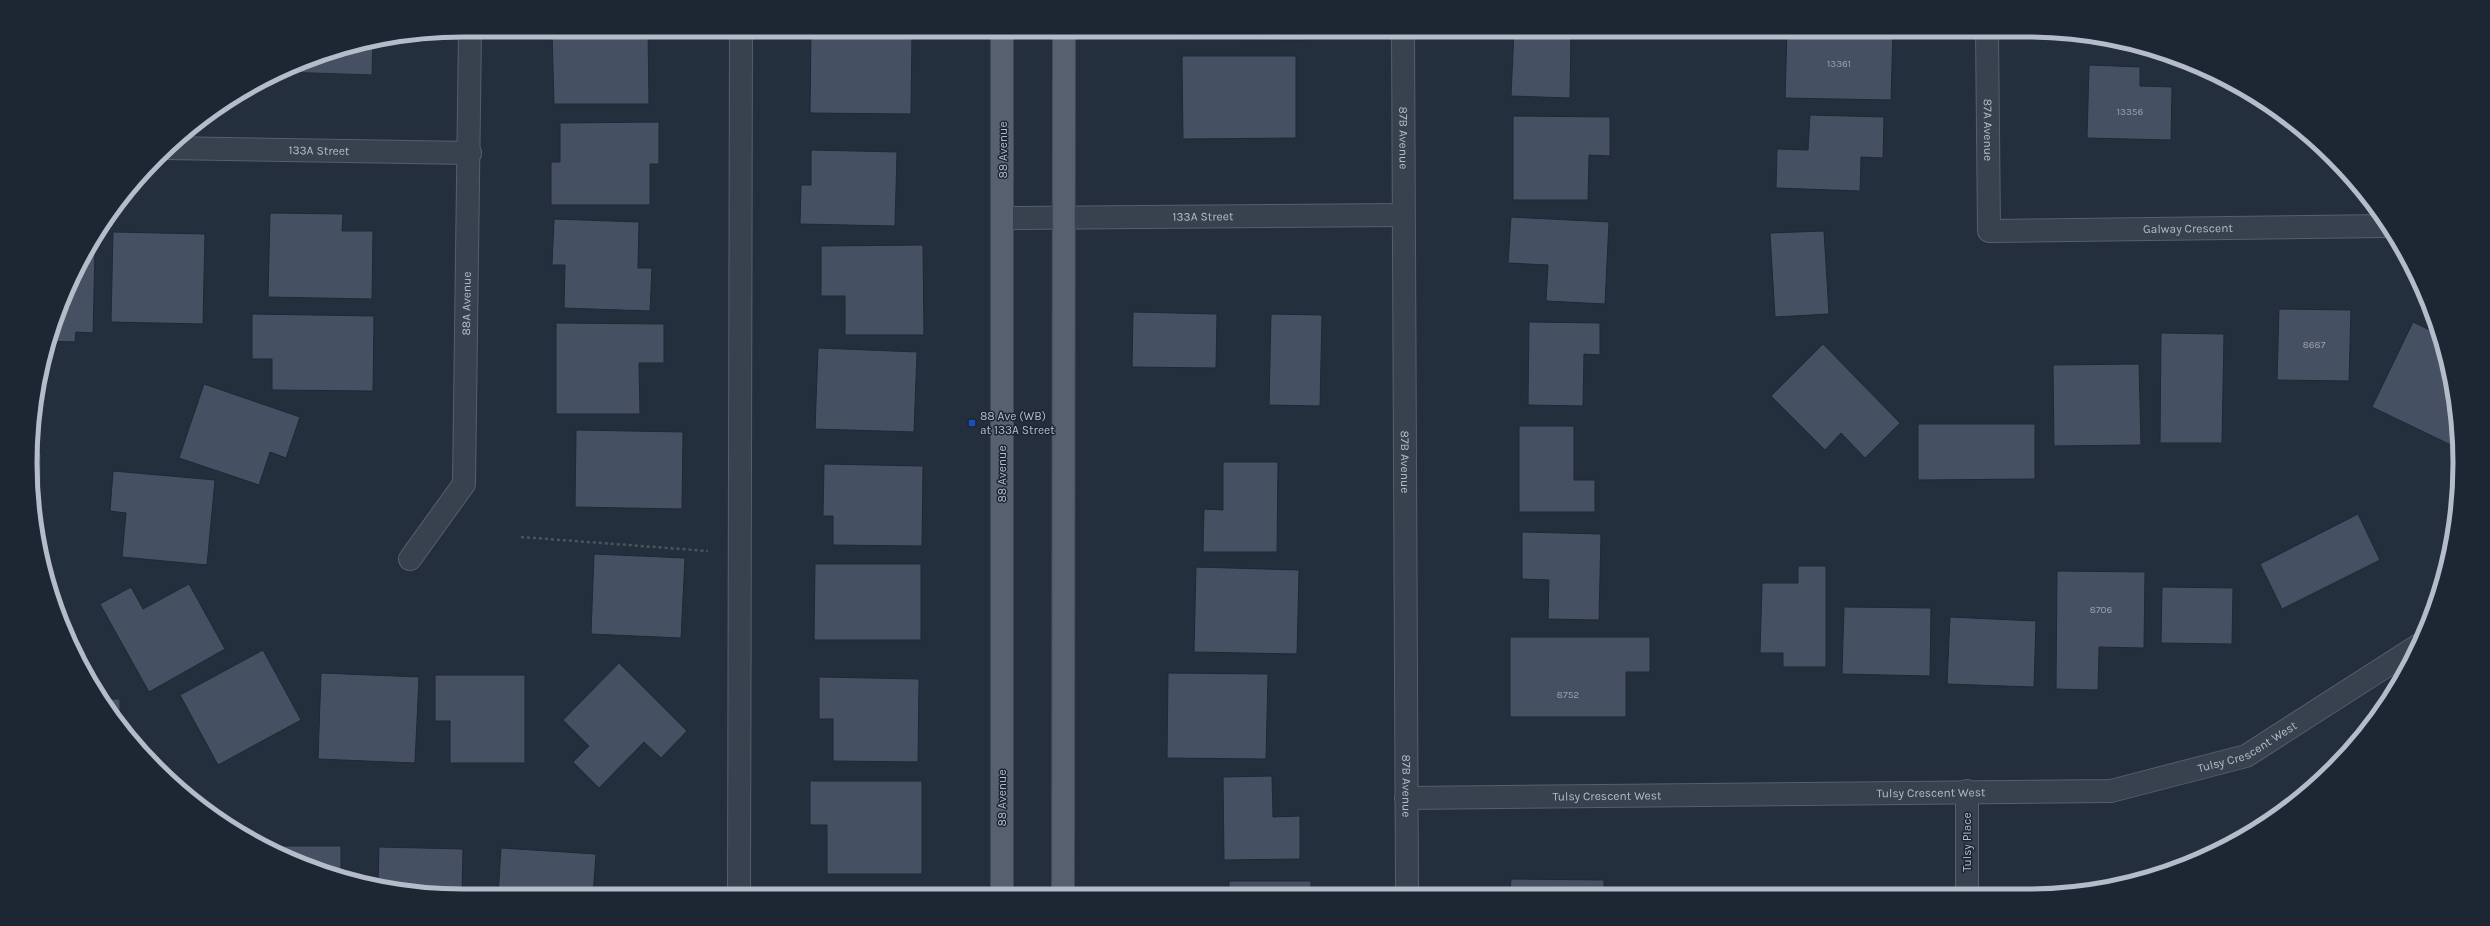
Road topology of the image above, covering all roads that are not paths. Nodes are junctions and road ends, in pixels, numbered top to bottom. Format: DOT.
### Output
graph roads {
  1 [pos="470,37"];
  2 [pos="741,37"];
  3 [pos="1002,37"];
  4 [pos="1064,37"];
  5 [pos="1403,37"];
  6 [pos="1987,37"];
  7 [pos="177,148"];
  8 [pos="470,153"];
  9 [pos="1403,215"];
  10 [pos="1064,217"];
  11 [pos="1003,218"];
  12 [pos="2381,226"];
  13 [pos="1989,230"];
  14 [pos="410,559"];
  15 [pos="2409,652"];
  16 [pos="1967,791"];
  17 [pos="1406,798"];
  18 [pos="739,889"];
  19 [pos="1002,889"];
  20 [pos="1062,889"];
  21 [pos="1407,889"];
  22 [pos="1967,889"];
  1 -- 8 [label="street, 88A Avenue"];
  2 -- 18 [label="street"];
  3 -- 11 [label="main road, 88 Avenue"];
  4 -- 10 [label="main road"];
  5 -- 9 [label="street, 87B Avenue"];
  6 -- 13 [label="street, 87A Avenue"];
  7 -- 8 [label="street, 133A Street"];
  8 -- 14 [label="street, 88A Avenue"];
  9 -- 10 [label="street, 133A Street"];
  9 -- 17 [label="street, 87B Avenue"];
  10 -- 11 [label="street, 133A Street"];
  10 -- 20 [label="main road"];
  11 -- 19 [label="main road, 88 Avenue"];
  12 -- 13 [label="street, Galway Crescent"];
  15 -- 16 [label="street, Tulsy Crescent West"];
  16 -- 17 [label="street, Tulsy Crescent West"];
  16 -- 22 [label="street, Tulsy Place"];
  17 -- 21 [label="street, 87B Avenue"];
}
